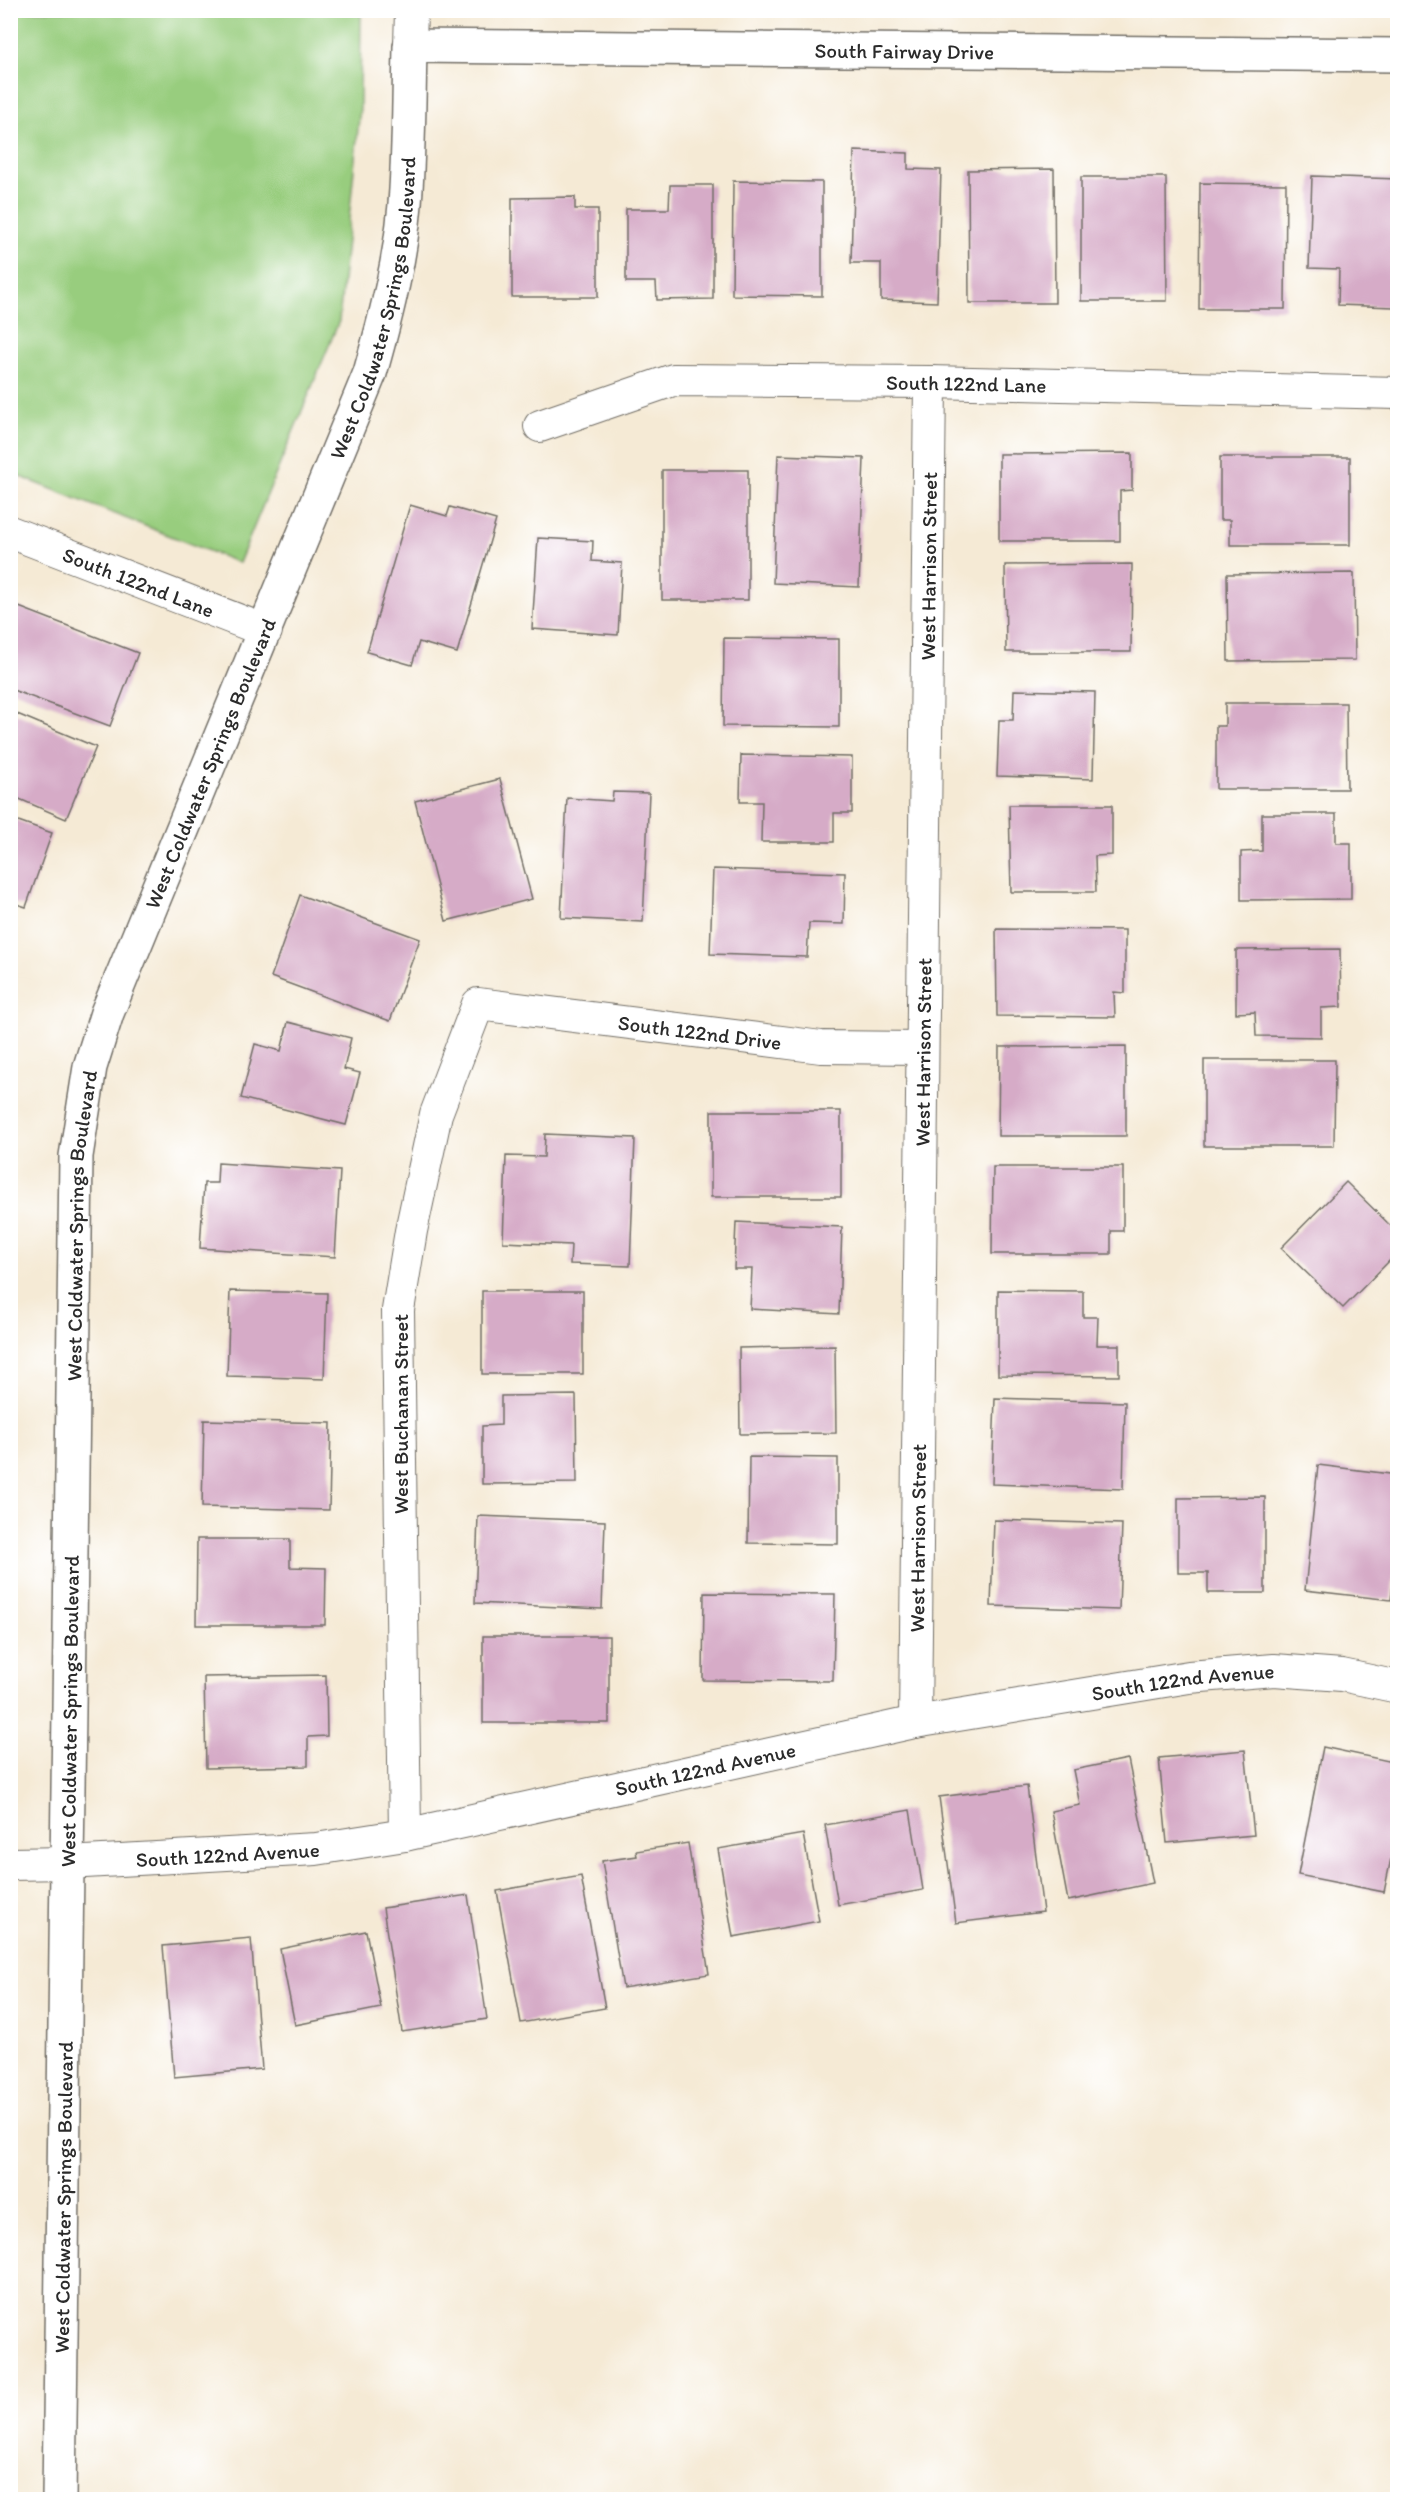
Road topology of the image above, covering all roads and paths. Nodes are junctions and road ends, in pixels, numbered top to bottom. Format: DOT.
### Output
graph roads {
  1 [pos="411,10"];
  2 [pos="410,46"];
  3 [pos="1398,55"];
  4 [pos="930,382"];
  5 [pos="1398,393"];
  6 [pos="540,426"];
  7 [pos="10,532"];
  8 [pos="266,631"];
  9 [pos="478,1004"];
  10 [pos="922,1048"];
  11 [pos="1398,1687"];
  12 [pos="915,1722"];
  13 [pos="405,1835"];
  14 [pos="67,1863"];
  15 [pos="10,1864"];
  16 [pos="59,2499"];
  1 -- 2 [label="street, West Coldwater Springs Boulevard"];
  2 -- 3 [label="street, South Fairway Drive"];
  2 -- 8 [label="street, West Coldwater Springs Boulevard"];
  4 -- 5 [label="street, South 122nd Lane"];
  4 -- 6 [label="street, South 122nd Lane"];
  4 -- 10 [label="street, West Harrison Street"];
  7 -- 8 [label="street, South 122nd Lane"];
  8 -- 14 [label="street, West Coldwater Springs Boulevard"];
  9 -- 10 [label="street, South 122nd Drive"];
  9 -- 13 [label="street, West Buchanan Street"];
  10 -- 12 [label="street, West Harrison Street"];
  11 -- 12 [label="street, South 122nd Avenue"];
  12 -- 13 [label="street, South 122nd Avenue"];
  13 -- 14 [label="street, South 122nd Avenue"];
  14 -- 15 [label="street, South 122nd Avenue"];
  14 -- 16 [label="street, West Coldwater Springs Boulevard"];
}
